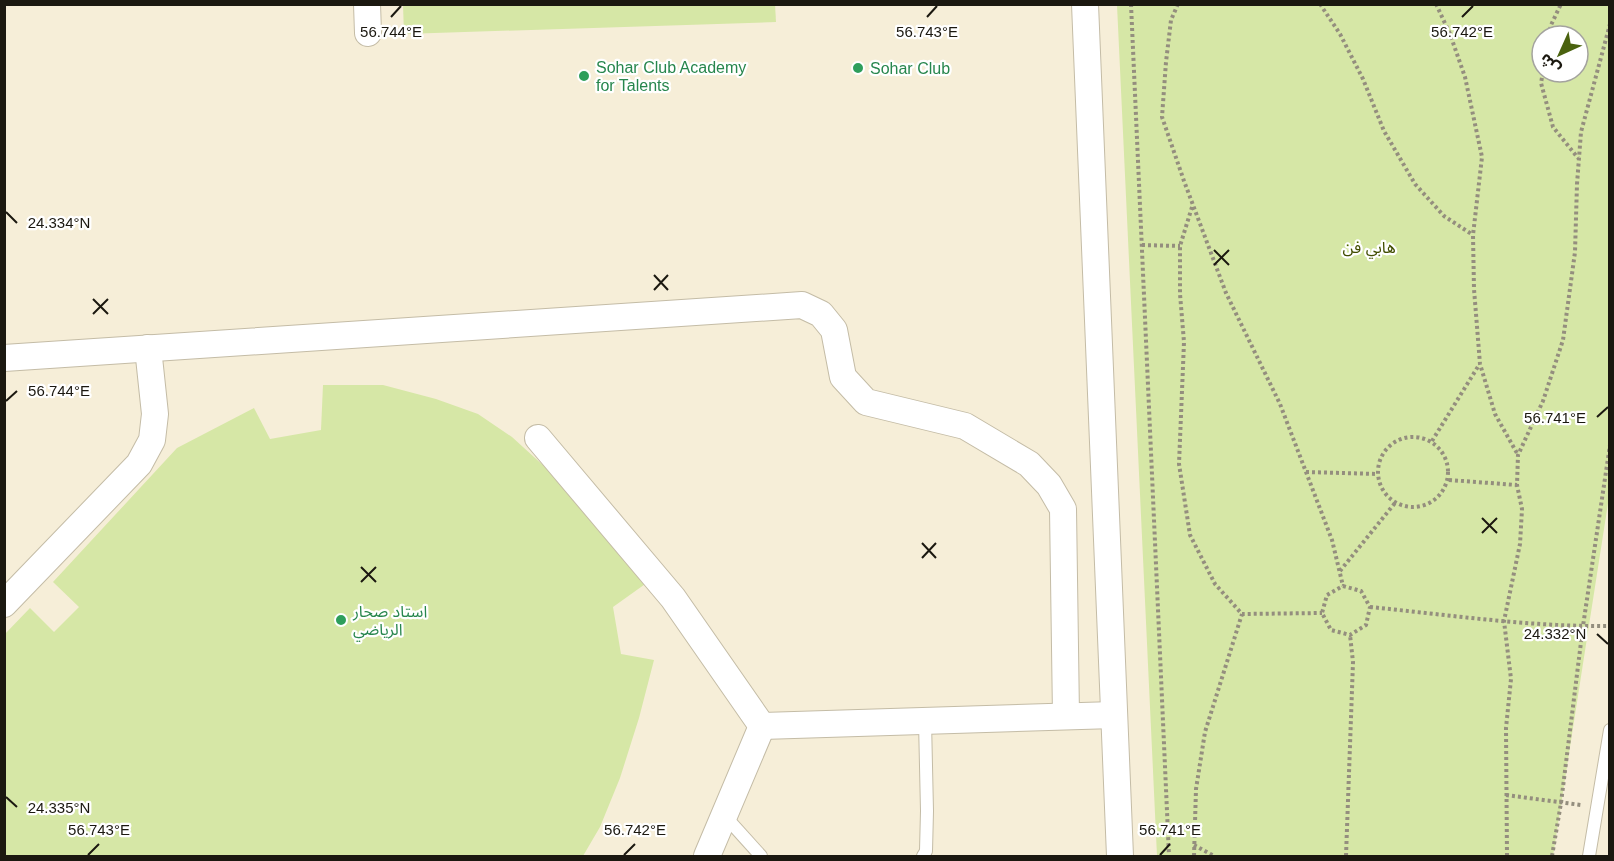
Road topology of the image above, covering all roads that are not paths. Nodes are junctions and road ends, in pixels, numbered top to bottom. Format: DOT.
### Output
graph roads {
  1 [pos="367,4"];
  2 [pos="1085,4"];
  3 [pos="368,33"];
  4 [pos="148,348"];
  5 [pos="4,358"];
  6 [pos="538,438"];
  7 [pos="4,604"];
  8 [pos="1114,715"];
  9 [pos="1066,716"];
  10 [pos="925,721"];
  11 [pos="762,726"];
  12 [pos="1610,730"];
  13 [pos="724,815"];
  14 [pos="707,856"];
  15 [pos="761,856"];
  16 [pos="923,856"];
  17 [pos="1120,856"];
  18 [pos="1588,856"];
  1 -- 3 [label="street"];
  2 -- 8 [label="street"];
  4 -- 5 [label="street"];
  4 -- 7 [label="street"];
  4 -- 9 [label="street"];
  6 -- 11 [label="street"];
  8 -- 9 [label="street"];
  8 -- 17 [label="street"];
  9 -- 10 [label="street"];
  10 -- 11 [label="street"];
  10 -- 16 [label="lane"];
  11 -- 13 [label="street"];
  12 -- 18 [label="lane"];
  13 -- 14 [label="street"];
  13 -- 15 [label="lane"];
}
